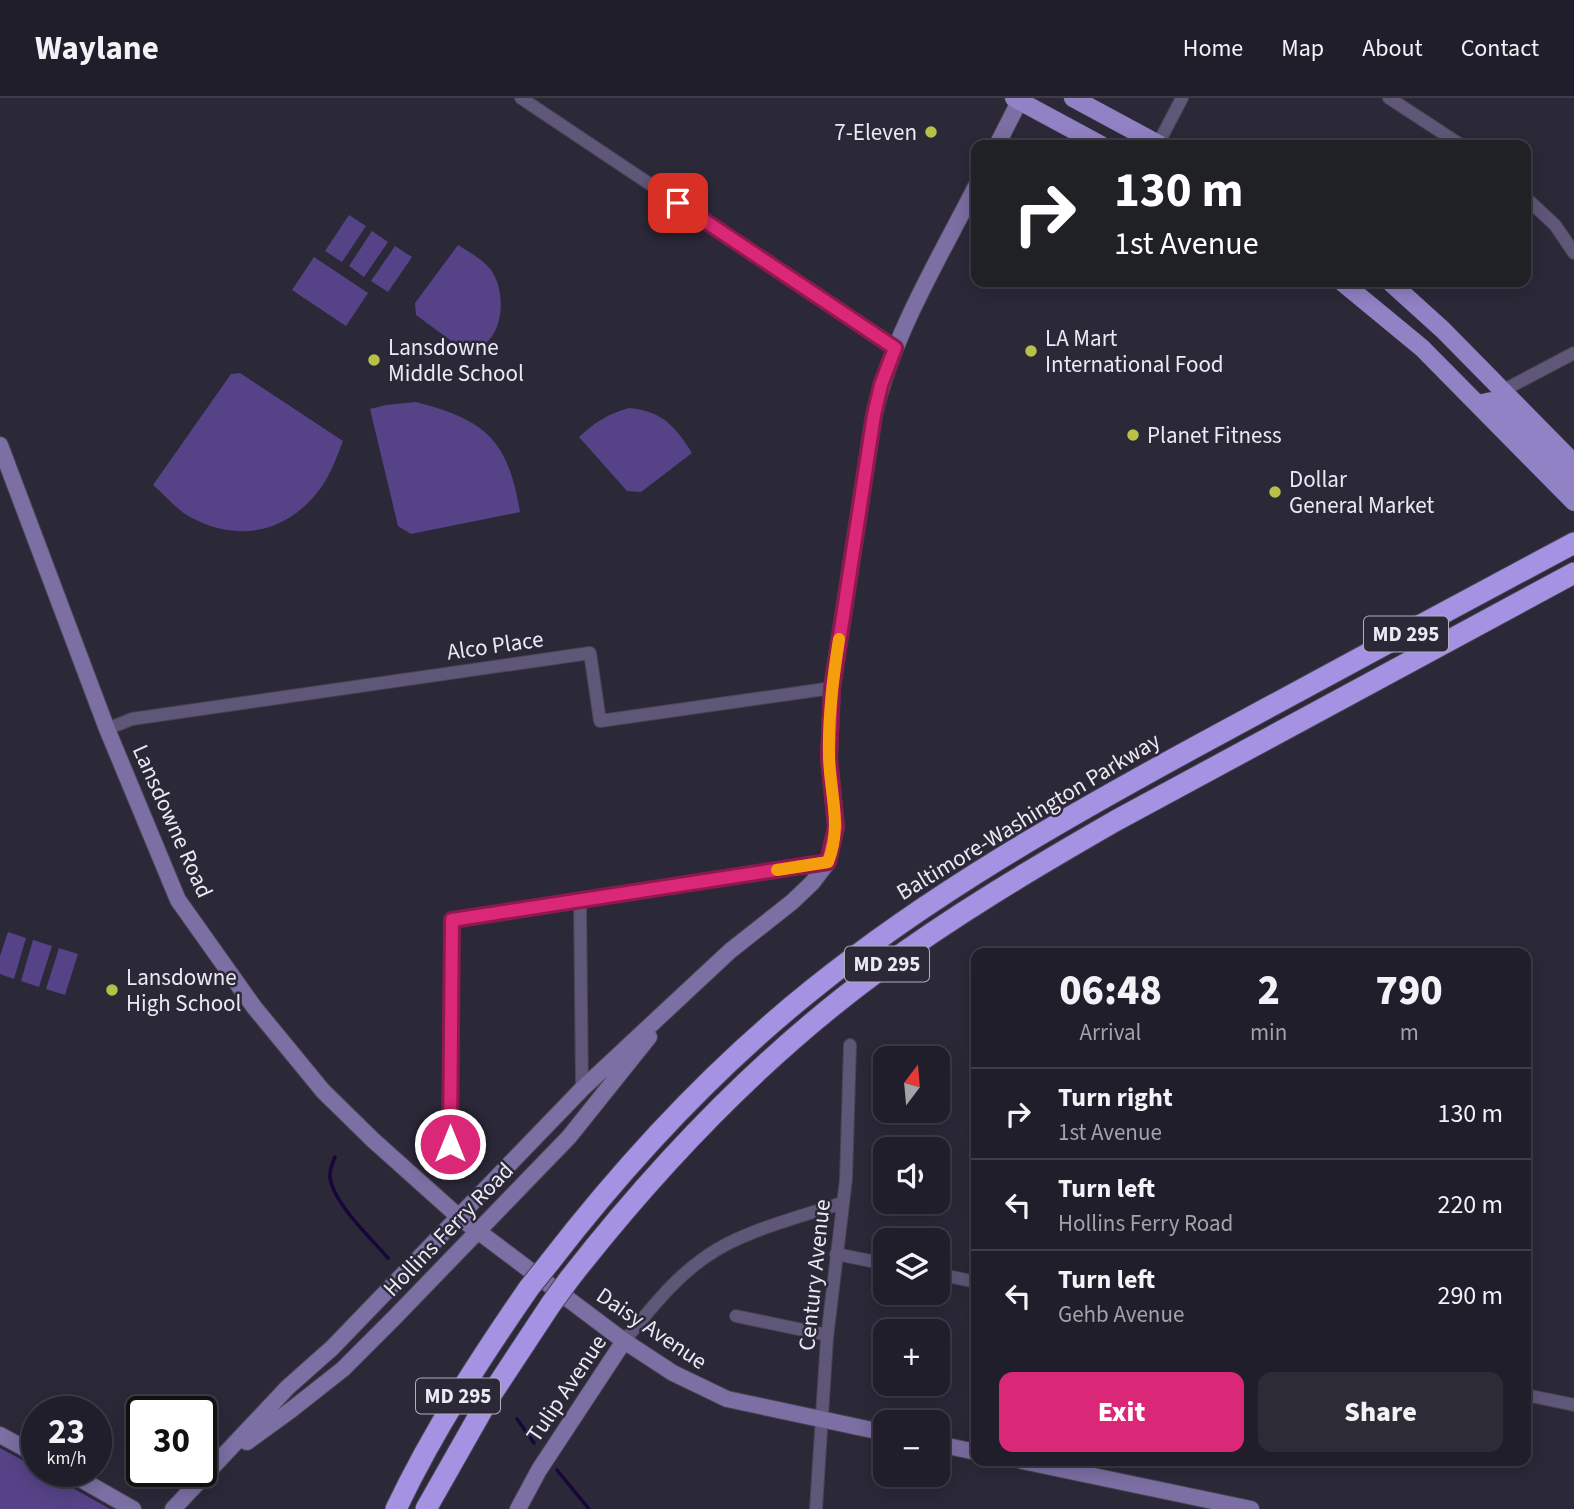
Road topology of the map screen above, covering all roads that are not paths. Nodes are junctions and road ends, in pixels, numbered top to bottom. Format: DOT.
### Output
graph roads {
  1 [pos="521,98"];
  2 [pos="1073,98"];
  3 [pos="1182,98"];
  4 [pos="1389,98"];
  5 [pos="1018,99"];
  6 [pos="999,140"];
  7 [pos="1092,140"];
  8 [pos="1150,140"];
  9 [pos="1161,140"];
  10 [pos="1454,140"];
  11 [pos="971,196"];
  12 [pos="1531,203"];
  13 [pos="1574,253"];
  14 [pos="1348,287"];
  15 [pos="1396,287"];
  16 [pos="895,348"];
  17 [pos="1574,353"];
  18 [pos="1502,391"];
  19 [pos="1478,404"];
  20 [pos="0,446"];
  21 [pos="1574,463"];
  22 [pos="1574,480"];
  23 [pos="1573,501"];
  24 [pos="1574,543"];
  25 [pos="1574,573"];
  26 [pos="832,688"];
  27 [pos="107,729"];
  28 [pos="828,862"];
  29 [pos="580,901"];
  30 [pos="680,997"];
  31 [pos="850,1045"];
  32 [pos="582,1089"];
  33 [pos="450,1144"];
  34 [pos="842,1203"];
  35 [pos="458,1217"];
  36 [pos="477,1231"];
  37 [pos="836,1254"];
  38 [pos="873,1261"];
  39 [pos="950,1277"];
  40 [pos="971,1281"];
  41 [pos="736,1316"];
  42 [pos="827,1335"];
  43 [pos="624,1341"];
  44 [pos="1531,1396"];
  45 [pos="1574,1405"];
  46 [pos="822,1420"];
  47 [pos="873,1430"];
  48 [pos="0,1435"];
  49 [pos="21,1446"];
  50 [pos="950,1447"];
  51 [pos="971,1451"];
  52 [pos="219,1461"];
  53 [pos="1046,1466"];
  54 [pos="94,1487"];
  55 [pos="133,1509"];
  56 [pos="173,1509"];
  57 [pos="396,1509"];
  58 [pos="426,1509"];
  59 [pos="518,1509"];
  60 [pos="816,1509"];
  61 [pos="1251,1509"];
  1 -- 16 [label="street"];
  2 -- 8 [label="main road"];
  3 -- 9 [label="street"];
  4 -- 10 [label="street"];
  5 -- 6 [label="street"];
  5 -- 7 [label="main road"];
  11 -- 16 [label="street, Hollins Ferry Road"];
  12 -- 13 [label="street"];
  14 -- 19 [label="main road"];
  15 -- 18 [label="main road"];
  16 -- 26 [label="street, Hollins Ferry Road"];
  17 -- 18 [label="street"];
  18 -- 21 [label="main road"];
  19 -- 22 [label="main road"];
  19 -- 23 [label="main road"];
  20 -- 27 [label="street, Lansdowne Road"];
  24 -- 57 [label="highway, Baltimore-Washington Parkway / MD 295, bridge"];
  25 -- 58 [label="highway, Baltimore-Washington Parkway / MD 295, bridge"];
  26 -- 27 [label="street, Alco Place"];
  26 -- 28 [label="street, Hollins Ferry Road"];
  27 -- 35 [label="street, Lansdowne Road"];
  28 -- 29 [label="street"];
  28 -- 30 [label="street, Hollins Ferry Road"];
  29 -- 32 [label="street"];
  29 -- 33 [label="street"];
  30 -- 32 [label="street, Hollins Ferry Road"];
  30 -- 36 [label="street, Hollins Ferry Road"];
  31 -- 34 [label="street, Century Avenue"];
  32 -- 35 [label="street, Hollins Ferry Road"];
  34 -- 37 [label="street, Century Avenue"];
  34 -- 43 [label="street, Tulip Avenue"];
  35 -- 36 [label="street, Daisy Avenue"];
  35 -- 52 [label="street, Hollins Ferry Road"];
  36 -- 43 [label="street, Daisy Avenue"];
  36 -- 52 [label="street, Hollins Ferry Road"];
  37 -- 38 [label="street"];
  37 -- 42 [label="street, Century Avenue"];
  39 -- 40 [label="street"];
  41 -- 42 [label="street"];
  42 -- 46 [label="street, Century Avenue"];
  43 -- 46 [label="street, Daisy Avenue"];
  43 -- 59 [label="street, Tulip Avenue"];
  44 -- 45 [label="street"];
  46 -- 47 [label="street, Daisy Avenue"];
  46 -- 60 [label="street, Century Avenue"];
  48 -- 49 [label="street"];
  50 -- 51 [label="street"];
  52 -- 56 [label="street, Hollins Ferry Road"];
  53 -- 61 [label="street"];
  54 -- 55 [label="street"];
}
